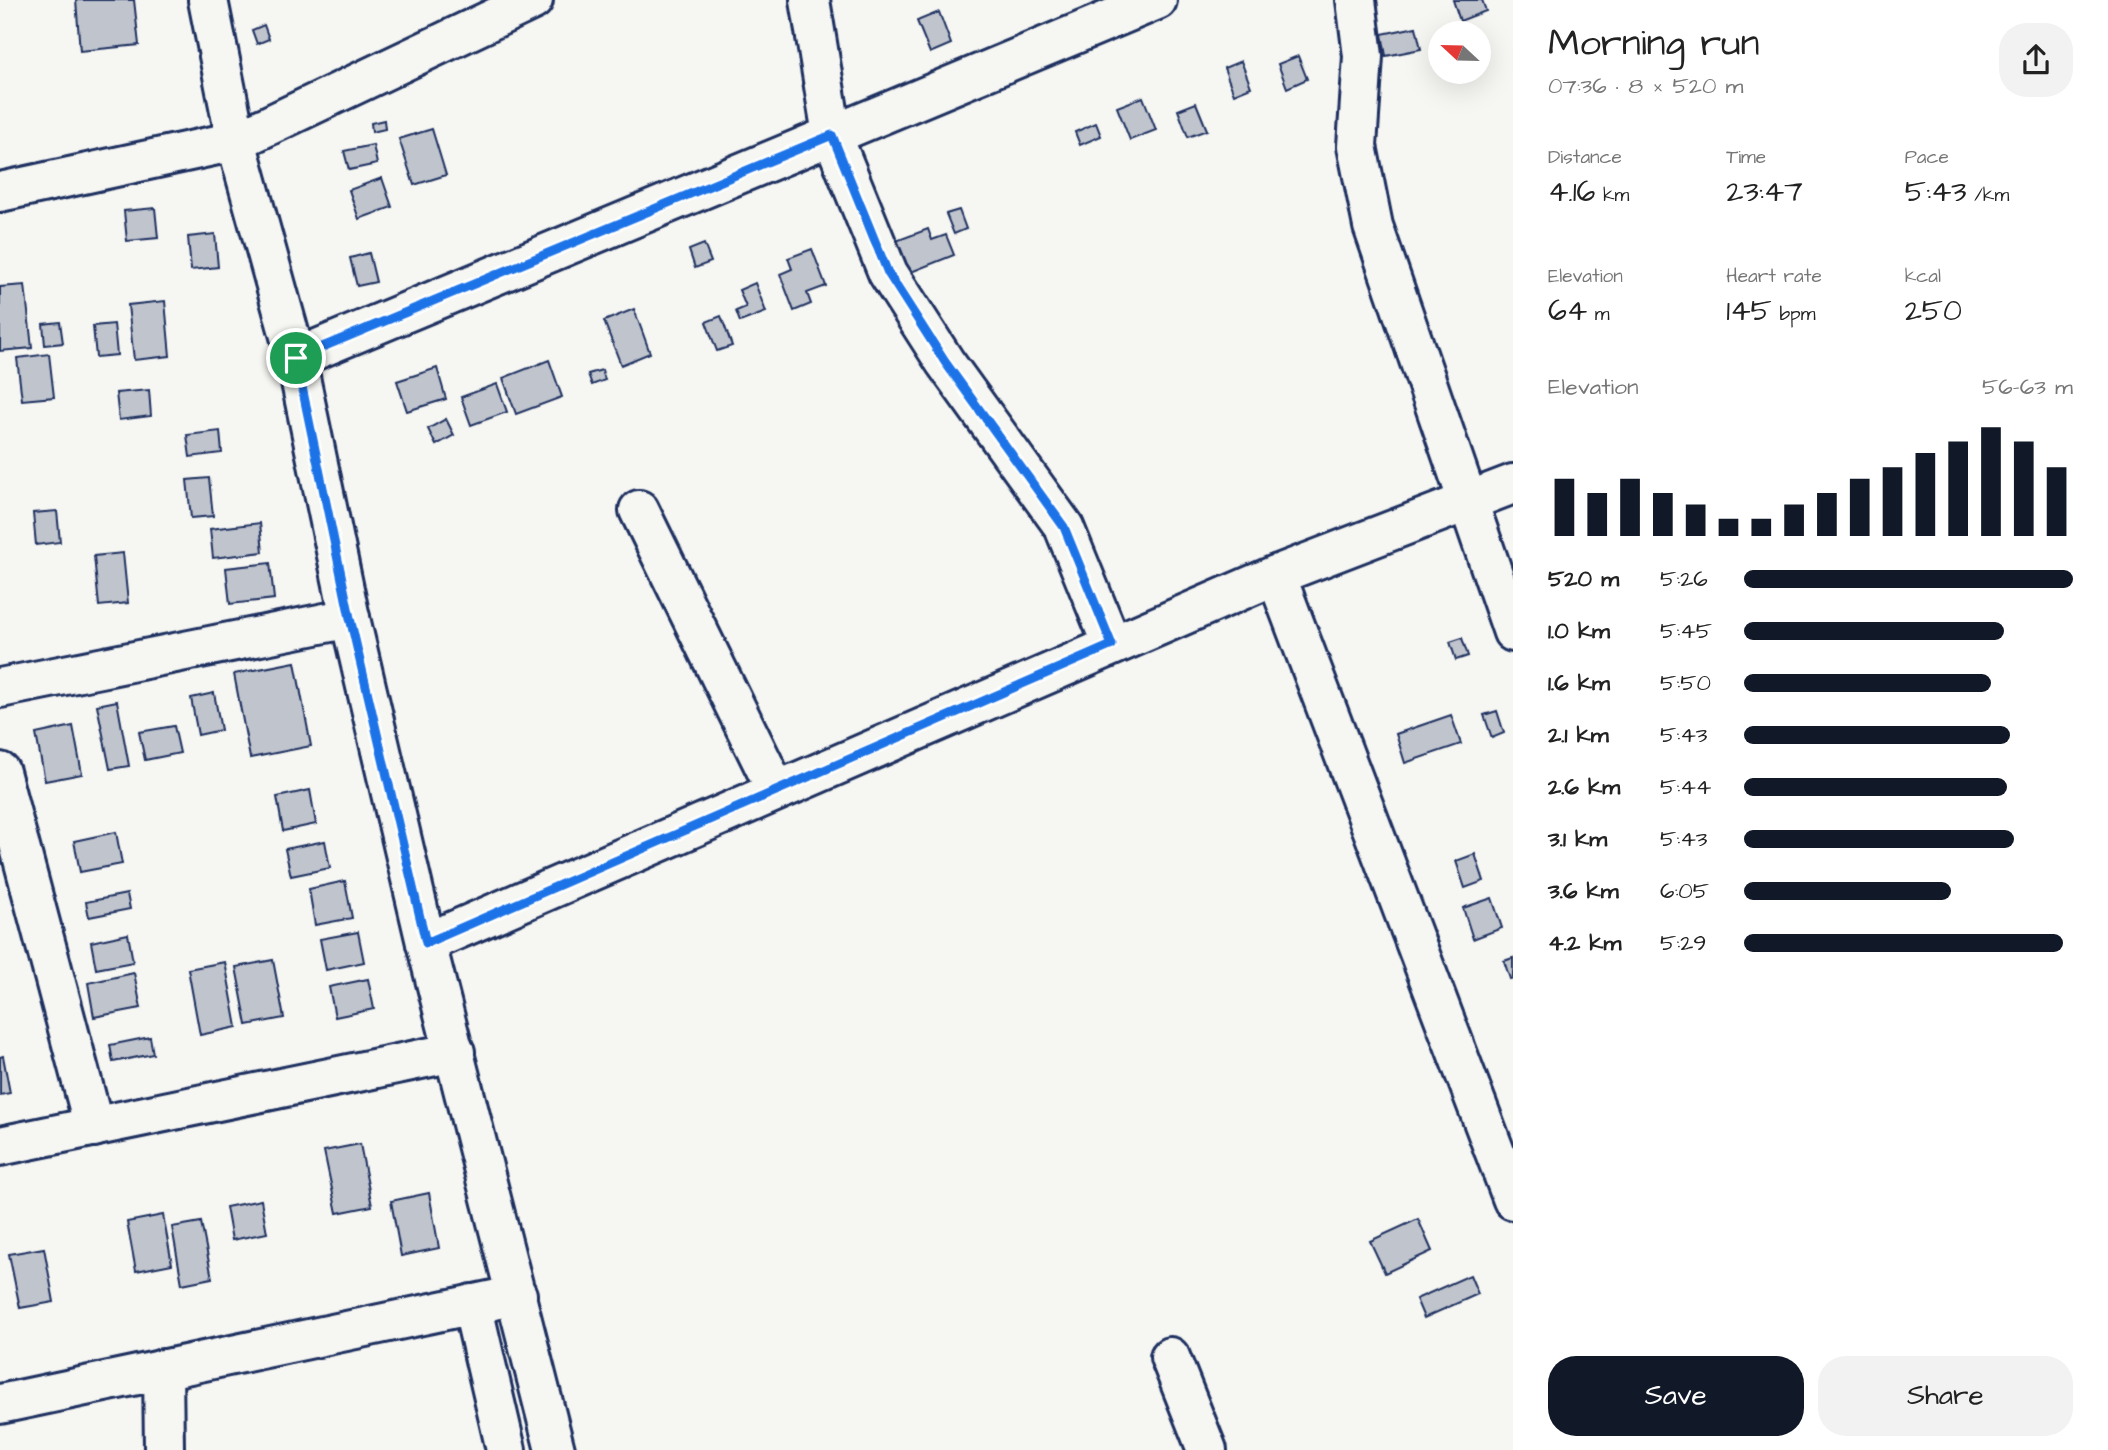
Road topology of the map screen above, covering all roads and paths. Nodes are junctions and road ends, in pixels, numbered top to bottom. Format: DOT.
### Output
graph roads {
  1 [pos="208,0"];
  2 [pos="533,0"];
  3 [pos="810,0"];
  4 [pos="1157,0"];
  5 [pos="1356,0"];
  6 [pos="832,135"];
  7 [pos="236,141"];
  8 [pos="0,192"];
  9 [pos="296,358"];
  10 [pos="1513,484"];
  11 [pos="1468,501"];
  12 [pos="639,510"];
  13 [pos="1276,575"];
  14 [pos="350,618"];
  15 [pos="1513,632"];
  16 [pos="1112,645"];
  17 [pos="0,688"];
  18 [pos="0,772"];
  19 [pos="776,790"];
  20 [pos="426,943"];
  21 [pos="455,1052"];
  22 [pos="94,1127"];
  23 [pos="1500,1128"];
  24 [pos="0,1146"];
  25 [pos="1513,1200"];
  26 [pos="517,1295"];
  27 [pos="472,1304"];
  28 [pos="1170,1357"];
  29 [pos="163,1369"];
  30 [pos="0,1404"];
  31 [pos="164,1450"];
  32 [pos="506,1450"];
  33 [pos="555,1450"];
  34 [pos="1207,1450"];
  1 -- 7 [label="street"];
  2 -- 7 [label="street"];
  3 -- 6 [label="street"];
  4 -- 6 [label="street"];
  5 -- 11 [label="street"];
  6 -- 9 [label="street"];
  6 -- 16 [label="street"];
  7 -- 8 [label="street"];
  7 -- 9 [label="street"];
  9 -- 14 [label="street"];
  10 -- 11 [label="street"];
  11 -- 13 [label="street"];
  11 -- 15 [label="street"];
  12 -- 19 [label="street"];
  13 -- 16 [label="street"];
  13 -- 23 [label="street"];
  14 -- 17 [label="street"];
  14 -- 20 [label="street"];
  16 -- 19 [label="street"];
  18 -- 22 [label="street"];
  19 -- 20 [label="street"];
  20 -- 21 [label="street"];
  21 -- 22 [label="street"];
  21 -- 26 [label="street"];
  22 -- 24 [label="street"];
  23 -- 25 [label="street"];
  26 -- 27 [label="street"];
  26 -- 33 [label="street"];
  27 -- 29 [label="street"];
  27 -- 32 [label="street"];
  28 -- 34 [label="street"];
  29 -- 30 [label="street"];
  29 -- 31 [label="street"];
}
